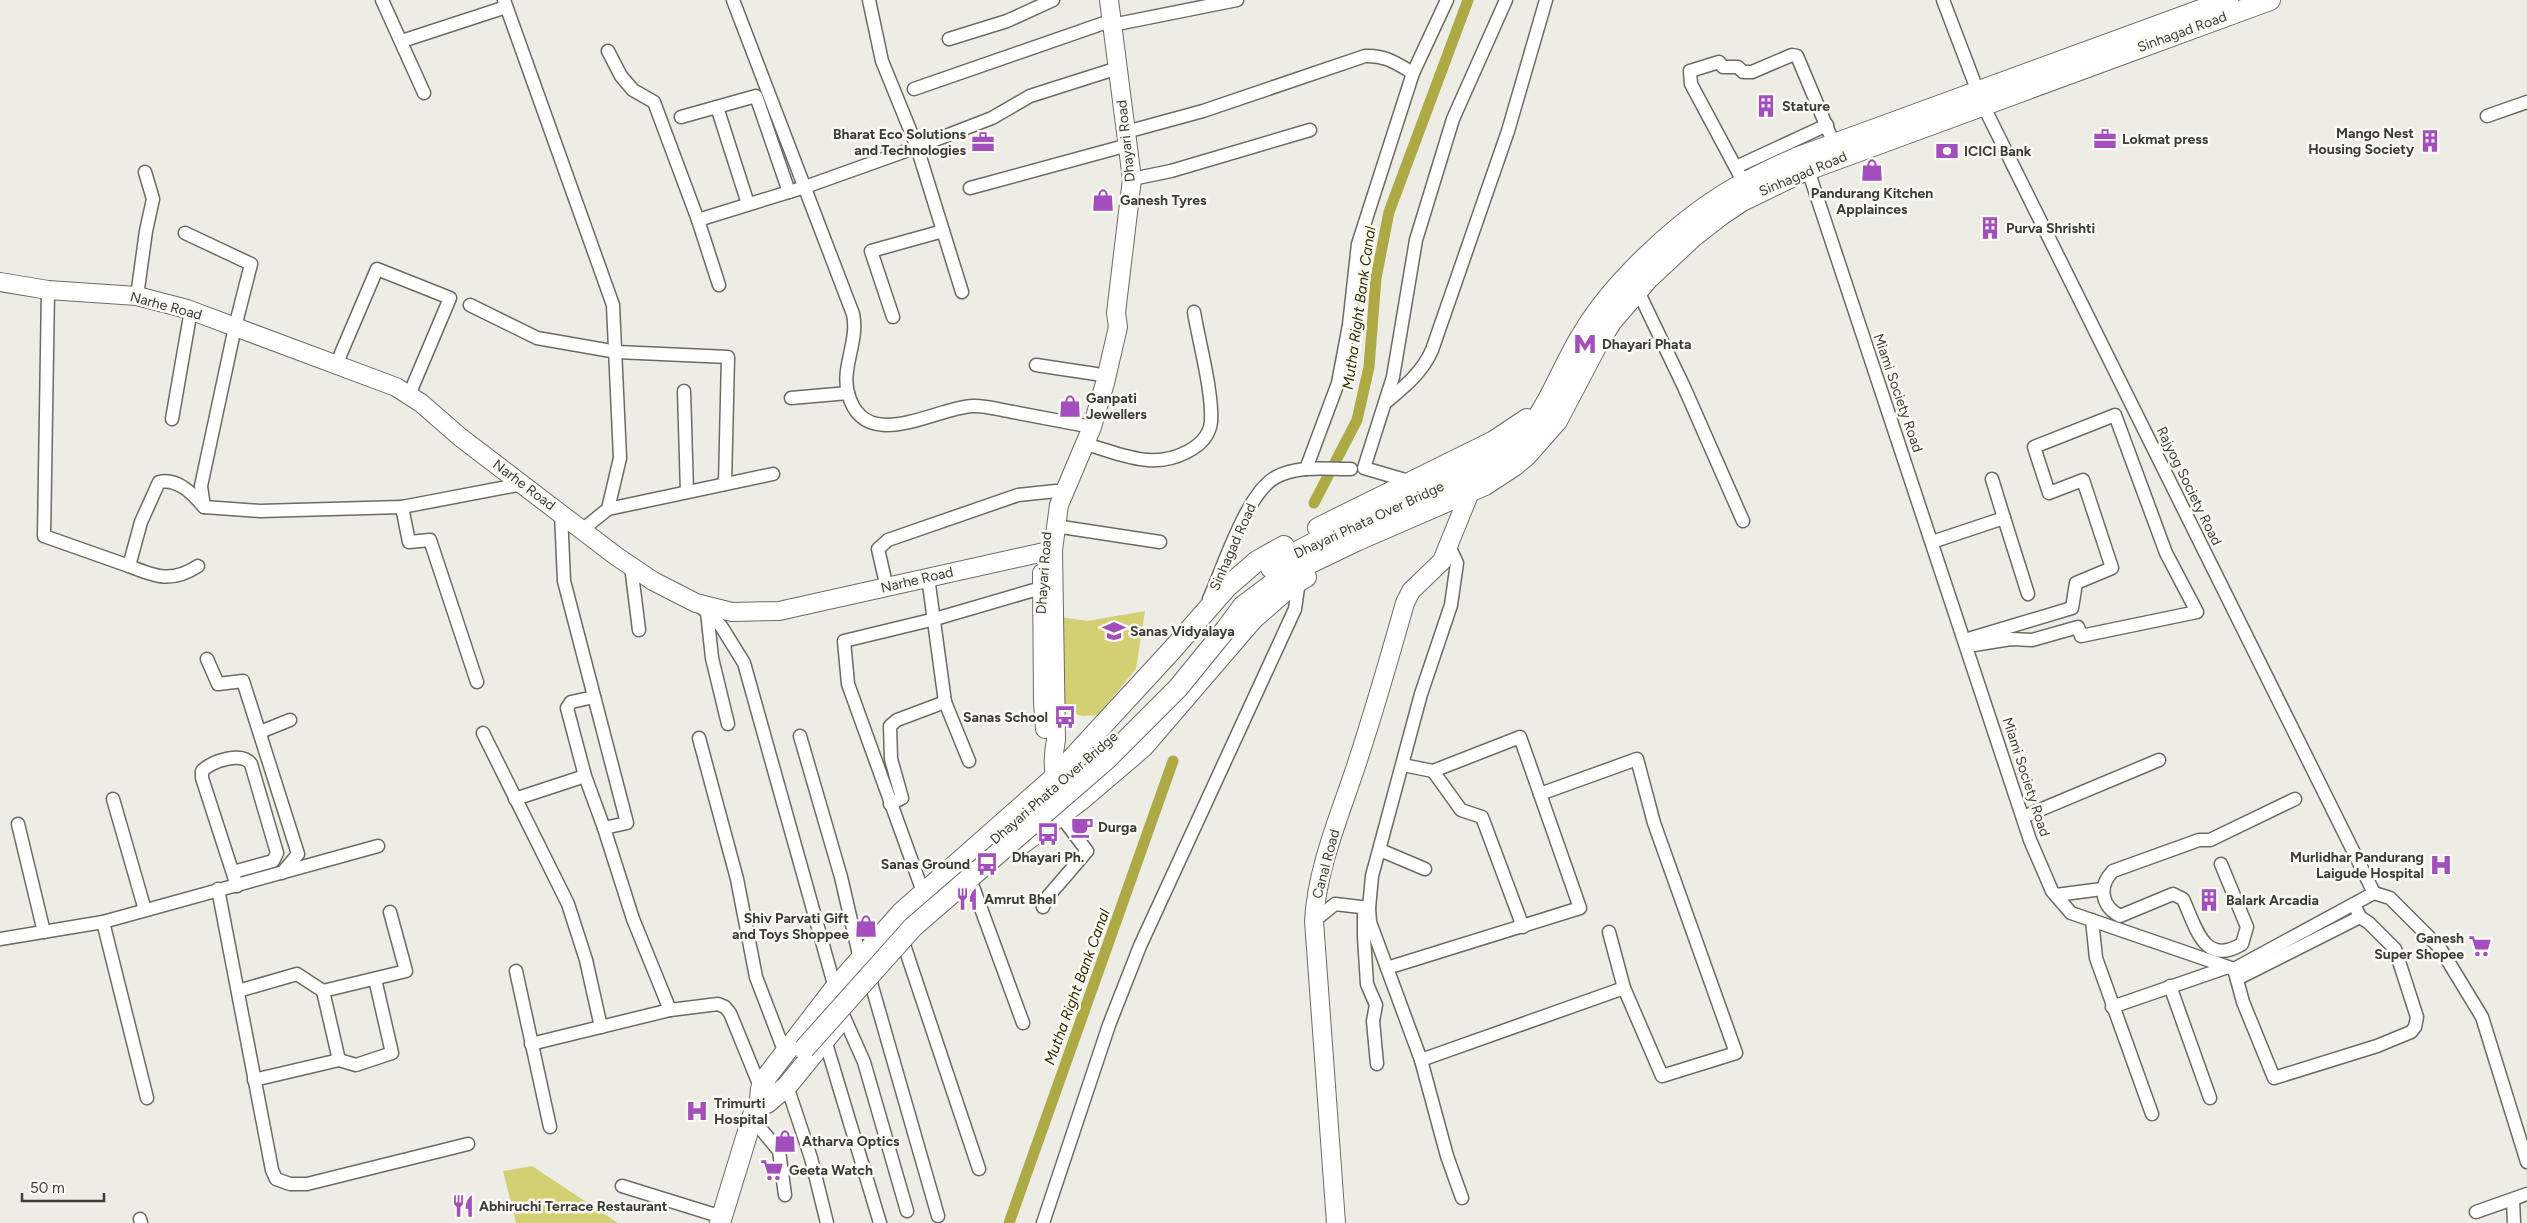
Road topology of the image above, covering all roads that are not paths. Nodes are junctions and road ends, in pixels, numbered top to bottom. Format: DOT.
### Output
graph roads {
  1 [pos="382,0"];
  2 [pos="733,0"];
  3 [pos="869,0"];
  4 [pos="1053,0"];
  5 [pos="1109,0"];
  6 [pos="1237,0"];
  7 [pos="1447,0"];
  8 [pos="1506,0"];
  9 [pos="1546,0"];
  10 [pos="1943,0"];
  11 [pos="2228,0"];
  12 [pos="2270,0"];
  13 [pos="505,3"];
  14 [pos="1112,25"];
  15 [pos="2157,34"];
  16 [pos="949,39"];
  17 [pos="402,41"];
  18 [pos="608,51"];
  19 [pos="1118,68"];
  20 [pos="1413,73"];
  21 [pos="914,89"];
  22 [pos="424,93"];
  23 [pos="1980,98"];
  24 [pos="2527,102"];
  25 [pos="717,107"];
  26 [pos="2487,116"];
  27 [pos="681,118"];
  28 [pos="1827,125"];
  29 [pos="1310,130"];
  30 [pos="1127,139"];
  31 [pos="1834,144"];
  32 [pos="917,147"];
  33 [pos="1808,170"];
  34 [pos="145,172"];
  35 [pos="1740,175"];
  36 [pos="1132,179"];
  37 [pos="805,187"];
  38 [pos="970,188"];
  39 [pos="789,192"];
  40 [pos="748,204"];
  41 [pos="698,220"];
  42 [pos="943,231"];
  43 [pos="185,232"];
  44 [pos="0,282"];
  45 [pos="719,285"];
  46 [pos="48,290"];
  47 [pos="1638,291"];
  48 [pos="962,292"];
  49 [pos="137,296"];
  50 [pos="470,306"];
  51 [pos="191,310"];
  52 [pos="1194,312"];
  53 [pos="1116,313"];
  54 [pos="893,317"];
  55 [pos="235,327"];
  56 [pos="617,352"];
  57 [pos="336,365"];
  58 [pos="1036,365"];
  59 [pos="1096,374"];
  60 [pos="684,391"];
  61 [pos="848,393"];
  62 [pos="409,396"];
  63 [pos="791,398"];
  64 [pos="1548,400"];
  65 [pos="1385,403"];
  66 [pos="172,419"];
  67 [pos="1087,426"];
  68 [pos="1085,444"];
  69 [pos="1358,468"];
  70 [pos="1306,469"];
  71 [pos="773,474"];
  72 [pos="1992,479"];
  73 [pos="1412,482"];
  74 [pos="523,484"];
  75 [pos="725,484"];
  76 [pos="1056,491"];
  77 [pos="687,492"];
  78 [pos="1470,492"];
  79 [pos="1446,501"];
  80 [pos="204,507"];
  81 [pos="402,507"];
  82 [pos="608,508"];
  83 [pos="561,514"];
  84 [pos="2004,518"];
  85 [pos="1743,521"];
  86 [pos="1055,526"];
  87 [pos="582,530"];
  88 [pos="1452,539"];
  89 [pos="1160,542"];
  90 [pos="1932,542"];
  91 [pos="1048,551"];
  92 [pos="129,566"];
  93 [pos="198,566"];
  94 [pos="631,566"];
  95 [pos="928,577"];
  96 [pos="1299,581"];
  97 [pos="887,588"];
  98 [pos="1041,588"];
  99 [pos="2028,594"];
  100 [pos="701,608"];
  101 [pos="935,619"];
  102 [pos="1216,620"];
  103 [pos="2022,623"];
  104 [pos="639,630"];
  105 [pos="2029,640"];
  106 [pos="1966,643"];
  107 [pos="208,659"];
  108 [pos="477,682"];
  109 [pos="594,697"];
  110 [pos="945,702"];
  111 [pos="290,720"];
  112 [pos="728,724"];
  113 [pos="260,732"];
  114 [pos="482,734"];
  115 [pos="800,736"];
  116 [pos="699,738"];
  117 [pos="1053,753"];
  118 [pos="2159,760"];
  119 [pos="969,761"];
  120 [pos="1403,765"];
  121 [pos="1434,771"];
  122 [pos="585,776"];
  123 [pos="1054,777"];
  124 [pos="1540,794"];
  125 [pos="113,799"];
  126 [pos="515,799"];
  127 [pos="2295,799"];
  128 [pos="890,804"];
  129 [pos="1064,812"];
  130 [pos="2023,817"];
  131 [pos="18,824"];
  132 [pos="604,828"];
  133 [pos="378,846"];
  134 [pos="1380,850"];
  135 [pos="2221,864"];
  136 [pos="1425,869"];
  137 [pos="232,872"];
  138 [pos="282,874"];
  139 [pos="972,884"];
  140 [pos="237,886"];
  141 [pos="218,890"];
  142 [pos="2102,890"];
  143 [pos="923,892"];
  144 [pos="2374,893"];
  145 [pos="2056,895"];
  146 [pos="2354,904"];
  147 [pos="1043,907"];
  148 [pos="1369,908"];
  149 [pos="145,910"];
  150 [pos="939,911"];
  151 [pos="390,912"];
  152 [pos="2360,917"];
  153 [pos="2092,920"];
  154 [pos="1314,921"];
  155 [pos="103,922"];
  156 [pos="1523,926"];
  157 [pos="44,932"];
  158 [pos="1608,932"];
  159 [pos="0,939"];
  160 [pos="904,945"];
  161 [pos="2291,945"];
  162 [pos="860,959"];
  163 [pos="1387,968"];
  164 [pos="516,971"];
  165 [pos="2233,971"];
  166 [pos="375,979"];
  167 [pos="871,984"];
  168 [pos="2170,986"];
  169 [pos="835,988"];
  170 [pos="1624,988"];
  171 [pos="238,991"];
  172 [pos="323,991"];
  173 [pos="2112,1007"];
  174 [pos="670,1010"];
  175 [pos="844,1017"];
  176 [pos="1023,1023"];
  177 [pos="601,1027"];
  178 [pos="825,1040"];
  179 [pos="531,1044"];
  180 [pos="796,1048"];
  181 [pos="339,1060"];
  182 [pos="1421,1060"];
  183 [pos="1377,1064"];
  184 [pos="254,1080"];
  185 [pos="787,1086"];
  186 [pos="762,1097"];
  187 [pos="147,1098"];
  188 [pos="2210,1098"];
  189 [pos="2152,1114"];
  190 [pos="550,1127"];
  191 [pos="761,1129"];
  192 [pos="468,1144"];
  193 [pos="2527,1162"];
  194 [pos="978,1169"];
  195 [pos="622,1186"];
  196 [pos="2527,1194"];
  197 [pos="785,1195"];
  198 [pos="1462,1198"];
  199 [pos="2514,1200"];
  200 [pos="907,1211"];
  201 [pos="2476,1212"];
  202 [pos="938,1216"];
  203 [pos="725,1221"];
  204 [pos="827,1223"];
  205 [pos="880,1223"];
  206 [pos="1043,1223"];
  207 [pos="1336,1223"];
  208 [pos="2514,1223"];
  1 -- 17 [label="street"];
  2 -- 37 [label="street"];
  3 -- 32 [label="street"];
  4 -- 16 [label="street"];
  5 -- 14 [label="street, Dhayari Road"];
  6 -- 14 [label="street"];
  7 -- 20 [label="street"];
  8 -- 65 [label="street"];
  9 -- 65 [label="street"];
  10 -- 23 [label="street, Rajyog Society Road"];
  11 -- 15 [label="main road, Sinhagad Road"];
  12 -- 15 [label="main road, Sinhagad Road"];
  13 -- 17 [label="street"];
  13 -- 56 [label="street"];
  14 -- 19 [label="street, Dhayari Road"];
  14 -- 21 [label="street"];
  15 -- 23 [label="main road, Sinhagad Road"];
  17 -- 22 [label="street"];
  18 -- 41 [label="street"];
  19 -- 30 [label="street, Dhayari Road"];
  19 -- 32 [label="street"];
  20 -- 30 [label="street"];
  20 -- 70 [label="street"];
  23 -- 31 [label="main road, Sinhagad Road"];
  23 -- 33 [label="main road, Sinhagad Road"];
  23 -- 144 [label="street, Rajyog Society Road"];
  24 -- 26 [label="street"];
  25 -- 27 [label="street"];
  25 -- 39 [label="street"];
  25 -- 40 [label="street"];
  28 -- 31 [label="street"];
  28 -- 35 [label="street"];
  28 -- 35 [label="street"];
  29 -- 36 [label="street"];
  30 -- 36 [label="street, Dhayari Road"];
  30 -- 38 [label="street"];
  31 -- 35 [label="main road, Sinhagad Road"];
  32 -- 37 [label="street"];
  32 -- 42 [label="street"];
  33 -- 47 [label="main road, Sinhagad Road"];
  33 -- 90 [label="street, Miami Society Road"];
  34 -- 49 [label="street"];
  35 -- 64 [label="main road, Sinhagad Road"];
  36 -- 53 [label="street, Dhayari Road"];
  37 -- 39 [label="street"];
  37 -- 61 [label="street"];
  39 -- 40 [label="street"];
  40 -- 41 [label="street"];
  41 -- 45 [label="street"];
  42 -- 48 [label="street"];
  42 -- 54 [label="street"];
  43 -- 55 [label="street"];
  44 -- 46 [label="street, Narhe Road"];
  46 -- 49 [label="street, Narhe Road"];
  46 -- 92 [label="street"];
  47 -- 78 [label="main road, Sinhagad Road"];
  47 -- 85 [label="street"];
  49 -- 51 [label="street, Narhe Road"];
  50 -- 56 [label="street"];
  51 -- 55 [label="street, Narhe Road"];
  51 -- 66 [label="street"];
  52 -- 68 [label="street"];
  53 -- 59 [label="street, Dhayari Road"];
  53 -- 67 [label="street, Dhayari Road"];
  55 -- 57 [label="street, Narhe Road"];
  55 -- 80 [label="street"];
  56 -- 75 [label="street"];
  56 -- 82 [label="street"];
  57 -- 62 [label="street, Narhe Road"];
  57 -- 62 [label="street"];
  58 -- 59 [label="street"];
  59 -- 67 [label="street, Dhayari Road"];
  60 -- 77 [label="street"];
  61 -- 63 [label="street"];
  61 -- 67 [label="street"];
  62 -- 74 [label="street, Narhe Road"];
  64 -- 73 [label="main road"];
  64 -- 102 [label="main road, Dhayari Phata Over Bridge"];
  65 -- 69 [label="street"];
  67 -- 68 [label="street, Dhayari Road"];
  67 -- 76 [label="street, Dhayari Road"];
  68 -- 86 [label="street, Dhayari Road"];
  69 -- 70 [label="street, Sinhagad Road"];
  69 -- 73 [label="street, Sinhagad Road"];
  70 -- 102 [label="street, Sinhagad Road"];
  71 -- 75 [label="street"];
  72 -- 84 [label="street"];
  73 -- 102 [label="main road"];
  74 -- 81 [label="street"];
  74 -- 83 [label="street, Narhe Road"];
  75 -- 77 [label="street"];
  76 -- 91 [label="street, Dhayari Road"];
  76 -- 97 [label="street"];
  77 -- 82 [label="street"];
  78 -- 79 [label="main road, Sinhagad Road"];
  78 -- 88 [label="street, Canal Road"];
  79 -- 96 [label="main road"];
  79 -- 102 [label="main road, Dhayari Phata Over Bridge"];
  80 -- 81 [label="street"];
  80 -- 92 [label="street"];
  81 -- 108 [label="street"];
  82 -- 87 [label="street"];
  83 -- 87 [label="street, Narhe Road"];
  83 -- 109 [label="street"];
  84 -- 90 [label="street"];
  84 -- 99 [label="street"];
  86 -- 89 [label="street"];
  86 -- 91 [label="street, Dhayari Road"];
  87 -- 94 [label="street, Narhe Road"];
  88 -- 120 [label="street"];
  88 -- 154 [label="street, Canal Road"];
  90 -- 106 [label="street, Miami Society Road"];
  91 -- 95 [label="street, Narhe Road"];
  91 -- 98 [label="street, Dhayari Road"];
  91 -- 117 [label="street, Dhayari Road"];
  92 -- 93 [label="street"];
  94 -- 100 [label="street, Narhe Road"];
  94 -- 104 [label="street"];
  95 -- 97 [label="street, Narhe Road"];
  95 -- 101 [label="street"];
  96 -- 129 [label="main road"];
  96 -- 206 [label="street"];
  97 -- 100 [label="street, Narhe Road"];
  98 -- 101 [label="street"];
  98 -- 117 [label="street, Dhayari Road"];
  100 -- 112 [label="street"];
  100 -- 169 [label="street"];
  101 -- 110 [label="street"];
  101 -- 128 [label="street"];
  102 -- 123 [label="main road"];
  102 -- 180 [label="main road, Dhayari Phata Over Bridge, bridge"];
  103 -- 105 [label="street"];
  103 -- 105 [label="street"];
  103 -- 106 [label="street"];
  105 -- 106 [label="street"];
  106 -- 130 [label="street, Miami Society Road"];
  107 -- 113 [label="street"];
  109 -- 122 [label="street"];
  109 -- 132 [label="street"];
  110 -- 119 [label="street"];
  110 -- 128 [label="street"];
  111 -- 113 [label="street"];
  113 -- 138 [label="street"];
  114 -- 126 [label="street"];
  115 -- 162 [label="street"];
  116 -- 180 [label="street"];
  117 -- 123 [label="street, Dhayari Road"];
  118 -- 130 [label="street"];
  120 -- 121 [label="street"];
  120 -- 134 [label="street"];
  121 -- 124 [label="street"];
  121 -- 156 [label="street"];
  122 -- 126 [label="street"];
  122 -- 132 [label="street"];
  123 -- 129 [label="street, Dhayari Road"];
  123 -- 143 [label="main road"];
  124 -- 156 [label="street"];
  124 -- 170 [label="street"];
  125 -- 149 [label="street"];
  126 -- 177 [label="street"];
  127 -- 142 [label="street"];
  128 -- 143 [label="street"];
  129 -- 139 [label="main road"];
  129 -- 147 [label="street"];
  130 -- 145 [label="street, Miami Society Road"];
  131 -- 157 [label="street"];
  132 -- 174 [label="street"];
  133 -- 138 [label="street"];
  134 -- 136 [label="street"];
  134 -- 148 [label="street"];
  135 -- 142 [label="street"];
  137 -- 137 [label="street"];
  137 -- 140 [label="street"];
  138 -- 140 [label="street"];
  139 -- 150 [label="main road"];
  139 -- 176 [label="street"];
  140 -- 141 [label="street"];
  141 -- 149 [label="street"];
  141 -- 171 [label="street"];
  142 -- 145 [label="street"];
  143 -- 150 [label="street"];
  143 -- 162 [label="main road"];
  144 -- 146 [label="street"];
  144 -- 193 [label="street"];
  145 -- 153 [label="street, Miami Society Road"];
  146 -- 152 [label="street"];
  146 -- 161 [label="street"];
  148 -- 154 [label="street"];
  148 -- 163 [label="street"];
  148 -- 183 [label="street"];
  149 -- 155 [label="street"];
  150 -- 160 [label="main road"];
  151 -- 166 [label="street"];
  152 -- 161 [label="street"];
  152 -- 165 [label="street"];
  153 -- 165 [label="street, Miami Society Road"];
  153 -- 173 [label="street"];
  154 -- 207 [label="street, Canal Road"];
  155 -- 157 [label="street"];
  155 -- 187 [label="street"];
  156 -- 163 [label="street"];
  157 -- 159 [label="street"];
  158 -- 170 [label="street"];
  160 -- 167 [label="main road"];
  160 -- 194 [label="street"];
  161 -- 165 [label="street"];
  162 -- 169 [label="main road"];
  163 -- 182 [label="street"];
  164 -- 179 [label="street"];
  165 -- 168 [label="street"];
  166 -- 172 [label="street"];
  166 -- 181 [label="street"];
  167 -- 175 [label="main road"];
  167 -- 202 [label="street"];
  168 -- 173 [label="street"];
  168 -- 188 [label="street"];
  169 -- 180 [label="main road"];
  170 -- 182 [label="street"];
  171 -- 172 [label="street"];
  171 -- 184 [label="street"];
  172 -- 181 [label="street"];
  173 -- 189 [label="street"];
  174 -- 177 [label="street"];
  174 -- 186 [label="street"];
  175 -- 178 [label="main road"];
  175 -- 200 [label="street"];
  177 -- 179 [label="street"];
  178 -- 185 [label="main road"];
  178 -- 205 [label="street"];
  179 -- 190 [label="street"];
  180 -- 186 [label="main road, Dhayari Phata Over Bridge"];
  181 -- 184 [label="street"];
  182 -- 198 [label="street"];
  184 -- 192 [label="street"];
  185 -- 186 [label="main road"];
  185 -- 204 [label="street"];
  186 -- 191 [label="main road"];
  186 -- 203 [label="main road"];
  191 -- 197 [label="street"];
  191 -- 203 [label="main road"];
  195 -- 203 [label="street"];
  196 -- 199 [label="street"];
  199 -- 201 [label="street"];
  199 -- 208 [label="street"];
}
